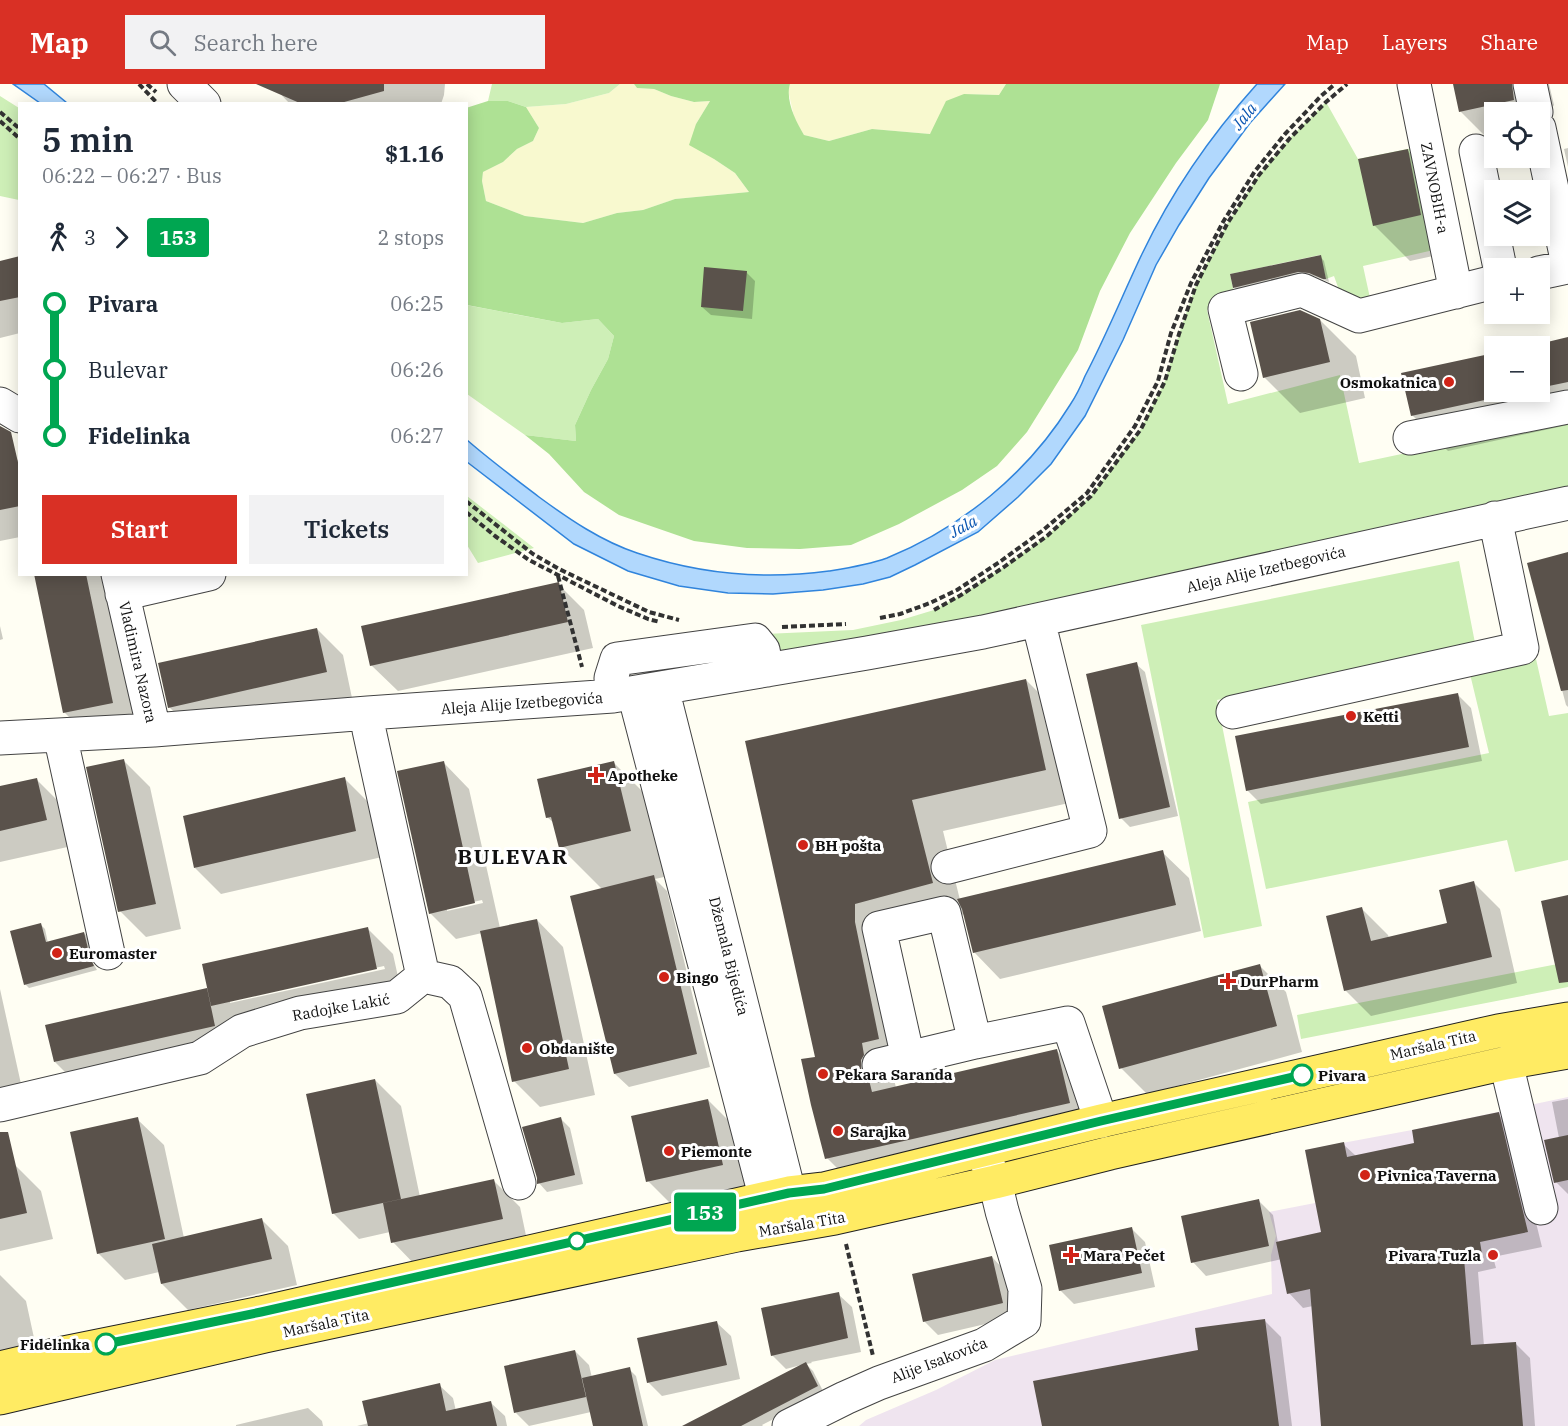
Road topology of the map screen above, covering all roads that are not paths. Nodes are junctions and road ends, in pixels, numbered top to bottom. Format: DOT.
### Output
graph roads {
  1 [pos="184,84"];
  2 [pos="1414,84"];
  3 [pos="1530,84"];
  4 [pos="202,102"];
  5 [pos="1534,102"];
  6 [pos="1476,152"];
  7 [pos="1547,168"];
  8 [pos="1498,258"];
  9 [pos="1568,266"];
  10 [pos="1550,270"];
  11 [pos="1484,285"];
  12 [pos="1456,292"];
  13 [pos="1241,374"];
  14 [pos="0,404"];
  15 [pos="1568,407"];
  16 [pos="18,415"];
  17 [pos="1410,438"];
  18 [pos="1568,503"];
  19 [pos="1495,518"];
  20 [pos="191,576"];
  21 [pos="120,584"];
  22 [pos="1038,620"];
  23 [pos="767,670"];
  24 [pos="636,692"];
  25 [pos="1233,712"];
  26 [pos="368,713"];
  27 [pos="154,730"];
  28 [pos="60,735"];
  29 [pos="0,738"];
  30 [pos="948,867"];
  31 [pos="108,953"];
  32 [pos="423,976"];
  33 [pos="1568,1019"];
  34 [pos="1498,1031"];
  35 [pos="975,1042"];
  36 [pos="1568,1053"];
  37 [pos="1506,1063"];
  38 [pos="0,1105"];
  39 [pos="1101,1121"];
  40 [pos="982,1151"];
  41 [pos="995,1182"];
  42 [pos="519,1183"];
  43 [pos="1541,1209"];
  44 [pos="782,1211"];
  45 [pos="0,1368"];
  46 [pos="0,1398"];
  47 [pos="840,1412"];
  48 [pos="789,1426"];
  1 -- 4 [label="street"];
  2 -- 12 [label="street, ZAVNOBIH-a"];
  3 -- 5 [label="street"];
  6 -- 8 [label="street"];
  7 -- 9 [label="street"];
  9 -- 10 [label="street"];
  11 -- 12 [label="street"];
  12 -- 13 [label="street"];
  14 -- 16 [label="street"];
  15 -- 17 [label="street"];
  18 -- 19 [label="street, Aleja Alije Izetbegovića"];
  19 -- 22 [label="street, Aleja Alije Izetbegovića"];
  19 -- 25 [label="street"];
  20 -- 21 [label="street, Vladimira Nazora"];
  21 -- 27 [label="street, Vladimira Nazora"];
  22 -- 23 [label="street, Aleja Alije Izetbegovića"];
  22 -- 30 [label="street"];
  23 -- 24 [label="street, Aleja Alije Izetbegovića"];
  23 -- 24 [label="street, Džemala Bijedića"];
  24 -- 26 [label="street, Aleja Alije Izetbegovića"];
  24 -- 44 [label="street, Džemala Bijedića"];
  26 -- 27 [label="street, Aleja Alije Izetbegovića"];
  26 -- 32 [label="street"];
  27 -- 28 [label="street, Aleja Alije Izetbegovića"];
  28 -- 29 [label="street, Aleja Alije Izetbegovića"];
  28 -- 31 [label="street"];
  32 -- 38 [label="street, Radojke Lakić"];
  32 -- 42 [label="street"];
  33 -- 34 [label="main road, Maršala Tita"];
  34 -- 37 [label="main road"];
  34 -- 39 [label="main road, Maršala Tita"];
  35 -- 35 [label="street"];
  35 -- 39 [label="street"];
  36 -- 37 [label="main road, Maršala Tita"];
  37 -- 41 [label="main road, Maršala Tita"];
  37 -- 43 [label="street"];
  39 -- 40 [label="main road, Maršala Tita"];
  40 -- 41 [label="street, Alije Isakovića"];
  40 -- 44 [label="main road, Maršala Tita"];
  41 -- 44 [label="main road, Maršala Tita"];
  41 -- 47 [label="street, Alije Isakovića"];
  44 -- 45 [label="main road, Maršala Tita"];
  44 -- 46 [label="main road, Maršala Tita"];
  47 -- 48 [label="street, Alije Isakovića"];
}
